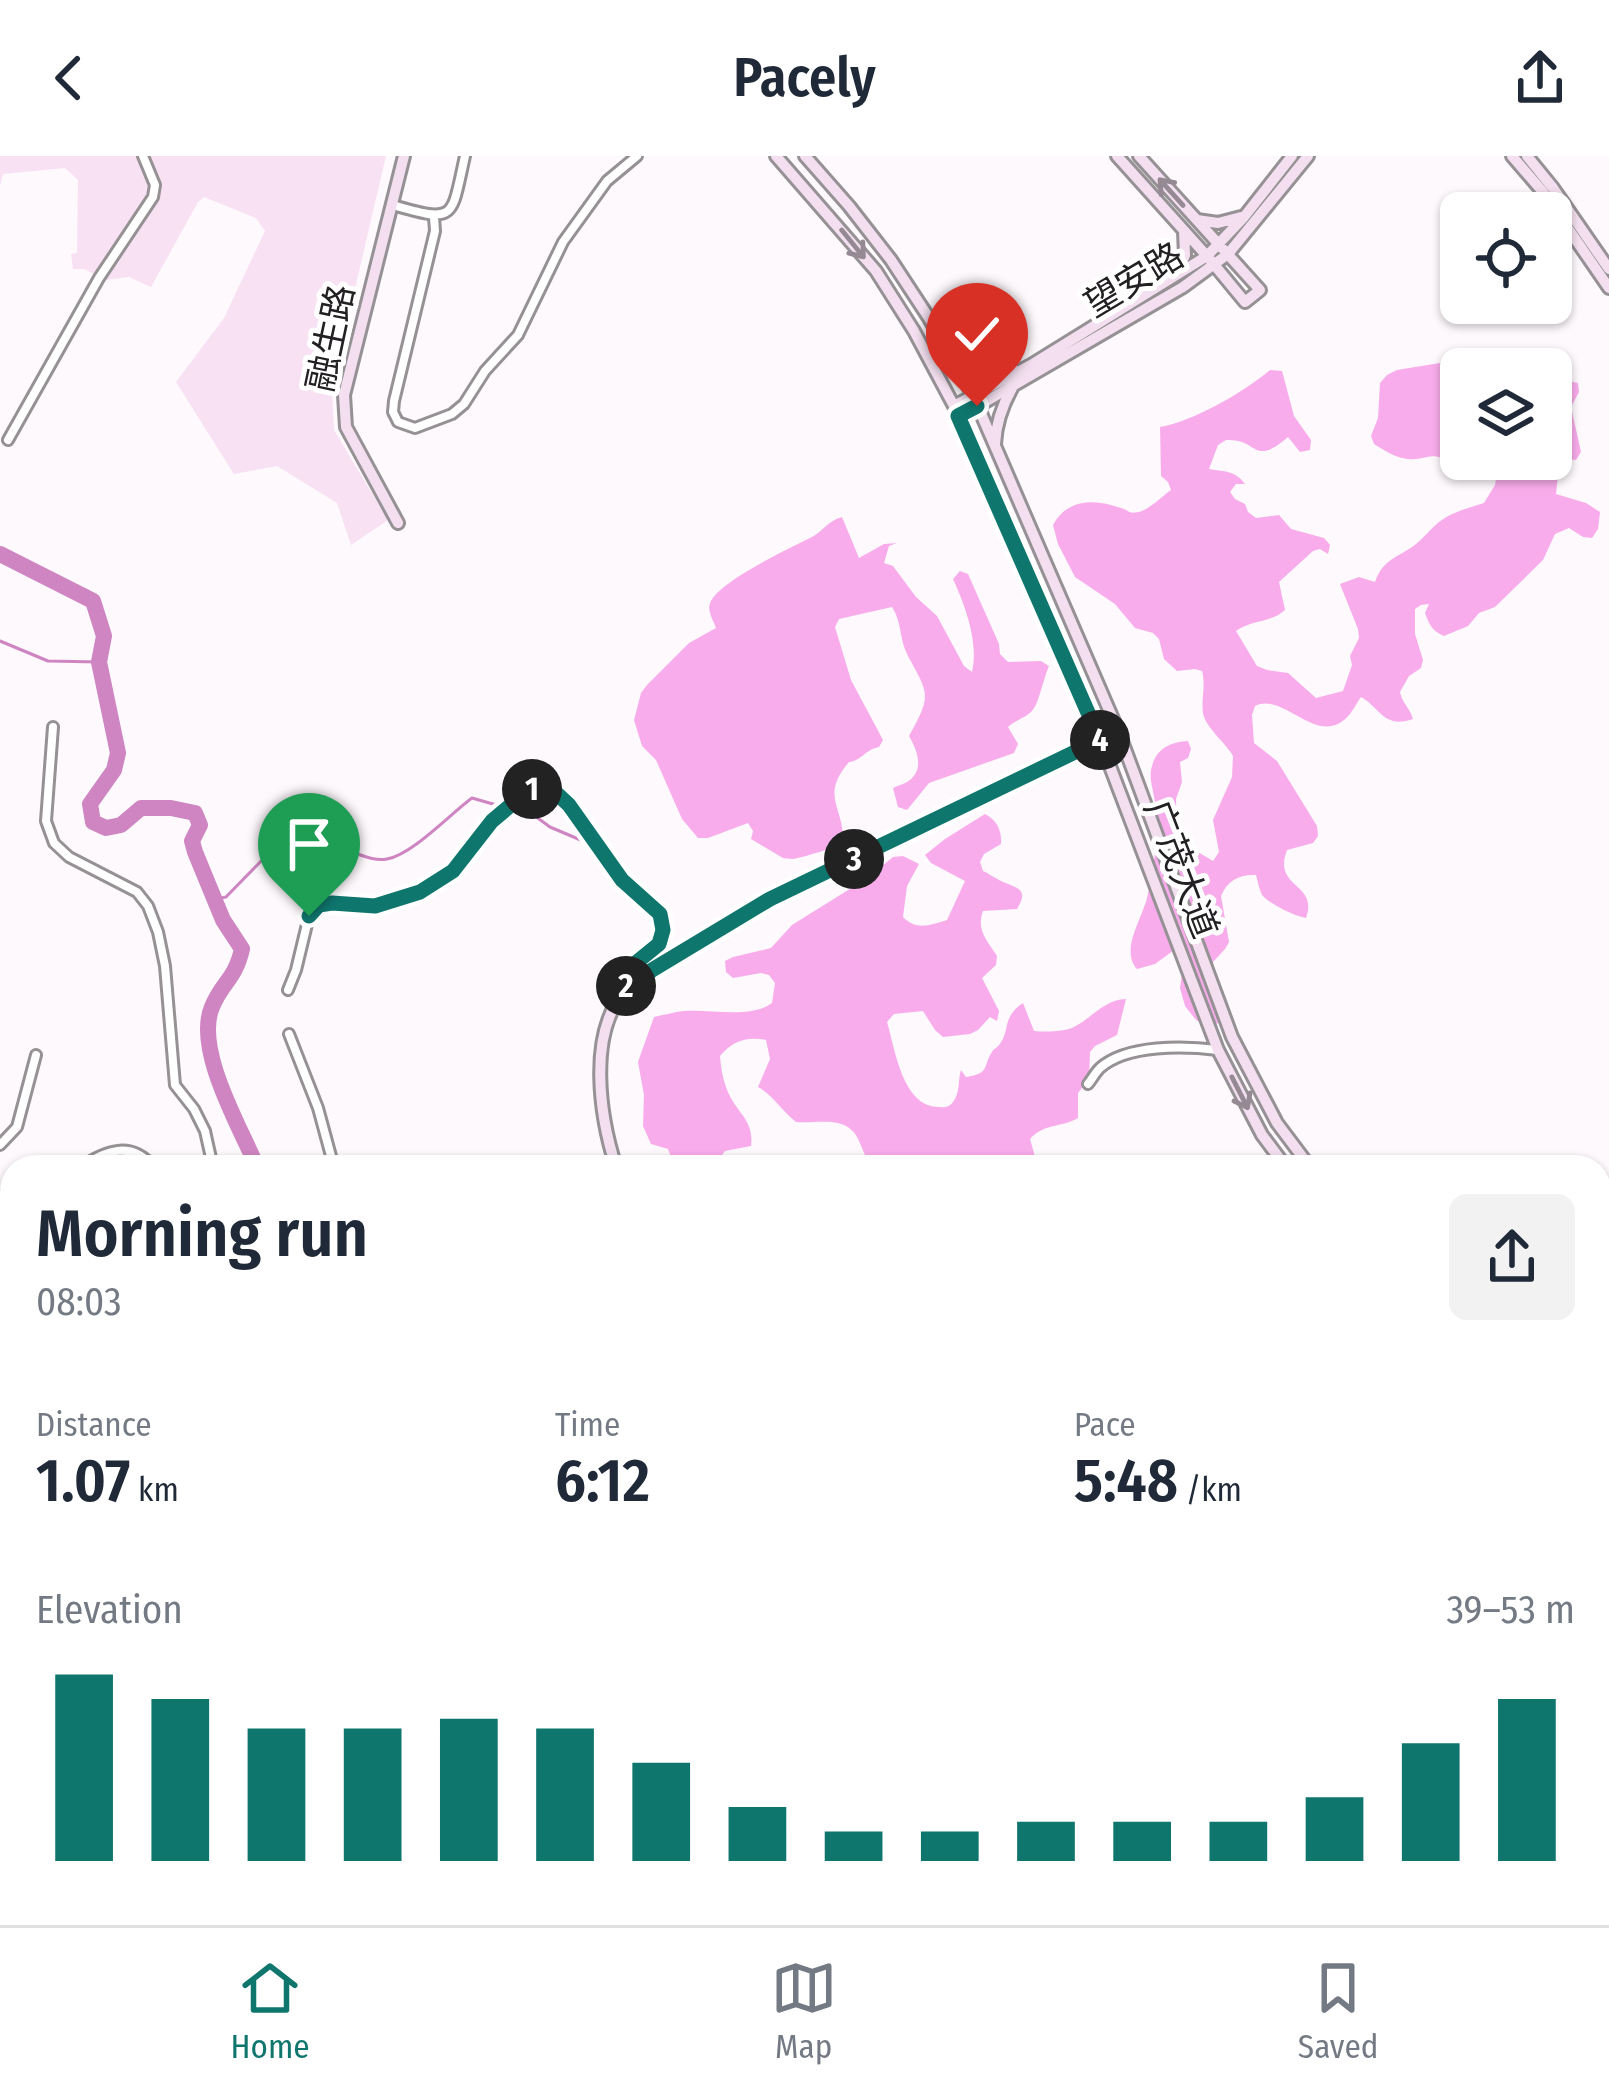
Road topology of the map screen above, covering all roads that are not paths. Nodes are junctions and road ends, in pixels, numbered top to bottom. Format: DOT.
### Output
graph roads {
  1 [pos="143,156"];
  2 [pos="404,156"];
  3 [pos="465,156"];
  4 [pos="637,156"];
  5 [pos="776,156"];
  6 [pos="1117,156"];
  7 [pos="1139,156"];
  8 [pos="1292,156"];
  9 [pos="1308,156"];
  10 [pos="1512,156"];
  11 [pos="1527,156"];
  12 [pos="812,160"];
  13 [pos="393,206"];
  14 [pos="1244,217"];
  15 [pos="434,218"];
  16 [pos="1197,220"];
  17 [pos="1184,231"];
  18 [pos="1224,249"];
  19 [pos="1211,261"];
  20 [pos="1609,269"];
  21 [pos="1176,277"];
  22 [pos="1609,288"];
  23 [pos="946,349"];
  24 [pos="1031,364"];
  25 [pos="1015,384"];
  26 [pos="975,400"];
  27 [pos="956,411"];
  28 [pos="8,440"];
  29 [pos="995,447"];
  30 [pos="398,523"];
  31 [pos="53,727"];
  32 [pos="1119,733"];
  33 [pos="1100,740"];
  34 [pos="288,990"];
  35 [pos="624,992"];
  36 [pos="290,1034"];
  37 [pos="1217,1050"];
  38 [pos="36,1055"];
  39 [pos="1088,1084"];
  40 [pos="0,1145"];
  41 [pos="98,1155"];
  42 [pos="137,1155"];
  43 [pos="210,1155"];
  44 [pos="331,1155"];
  45 [pos="612,1155"];
  46 [pos="1277,1155"];
  47 [pos="1301,1155"];
  1 -- 28 [label="street"];
  2 -- 13 [label="main road, 融生路"];
  3 -- 15 [label="street"];
  4 -- 15 [label="street"];
  5 -- 27 [label="main road, 广茂大道, one-way"];
  6 -- 17 [label="main road"];
  16 -- 7 [label="main road, one-way"];
  8 -- 14 [label="main road, 望安路"];
  9 -- 18 [label="main road, 望安路"];
  10 -- 22 [label="main road"];
  11 -- 20 [label="main road"];
  12 -- 23 [label="main road, 广茂大道"];
  13 -- 15 [label="street"];
  13 -- 30 [label="main road, 融生路"];
  14 -- 16 [label="main road"];
  14 -- 18 [label="main road, 望安路"];
  16 -- 18 [label="main road"];
  17 -- 19 [label="main road"];
  17 -- 21 [label="main road"];
  18 -- 19 [label="main road, 望安路"];
  18 -- 19 [label="main road"];
  19 -- 21 [label="main road, 望安路"];
  19 -- 25 [label="main road, 望安路"];
  21 -- 24 [label="main road, 望安路"];
  23 -- 24 [label="main road"];
  23 -- 26 [label="main road, 广茂大道"];
  24 -- 26 [label="main road, 望安路"];
  25 -- 26 [label="main road, 望安路"];
  25 -- 29 [label="main road"];
  26 -- 27 [label="main road, 望安路"];
  26 -- 29 [label="main road, 广茂大道"];
  27 -- 33 [label="main road, 广茂大道"];
  29 -- 32 [label="main road, 广茂大道"];
  31 -- 43 [label="street"];
  32 -- 33 [label="main road"];
  32 -- 47 [label="main road, 广茂大道"];
  33 -- 35 [label="main road"];
  33 -- 37 [label="main road, 广茂大道"];
  34 -- 35 [label="street"];
  35 -- 45 [label="main road"];
  36 -- 44 [label="street"];
  37 -- 39 [label="street"];
  37 -- 46 [label="main road, 广茂大道, one-way"];
  38 -- 40 [label="street"];
  41 -- 42 [label="street"];
}
